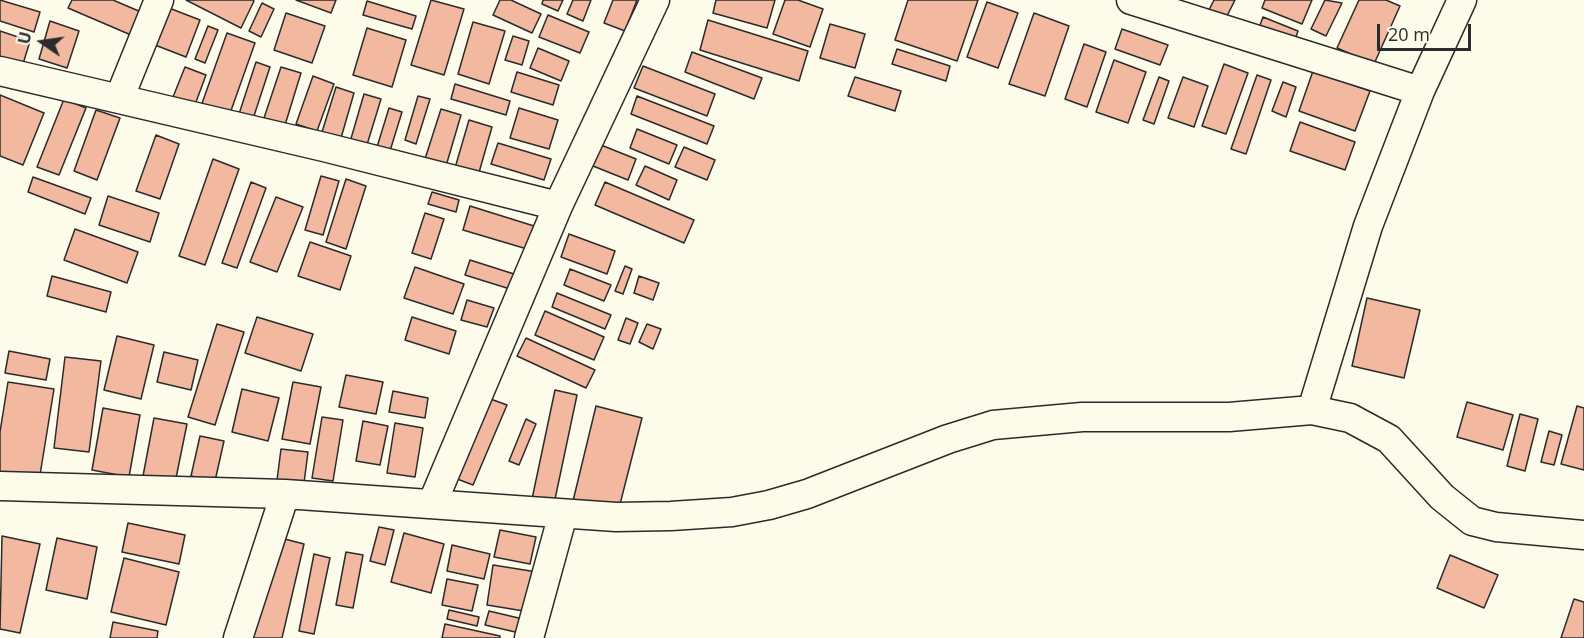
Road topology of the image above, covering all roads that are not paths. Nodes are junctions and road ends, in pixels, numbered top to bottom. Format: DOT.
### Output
graph roads {
  1 [pos="159,0"];
  2 [pos="655,0"];
  3 [pos="1131,0"];
  4 [pos="1462,0"];
  5 [pos="0,71"];
  6 [pos="1420,91"];
  7 [pos="118,99"];
  8 [pos="558,206"];
  9 [pos="1312,410"];
  10 [pos="0,486"];
  11 [pos="285,494"];
  12 [pos="432,504"];
  13 [pos="563,514"];
  14 [pos="1584,535"];
  15 [pos="238,638"];
  16 [pos="529,638"];
  1 -- 7 [label="street"];
  2 -- 8 [label="street"];
  3 -- 6 [label="street"];
  4 -- 6 [label="street"];
  5 -- 7 [label="street"];
  6 -- 9 [label="street"];
  7 -- 8 [label="street"];
  8 -- 12 [label="street"];
  9 -- 13 [label="street"];
  9 -- 14 [label="street"];
  10 -- 11 [label="street"];
  11 -- 12 [label="street"];
  11 -- 15 [label="street"];
  12 -- 13 [label="street"];
  13 -- 16 [label="street"];
}
